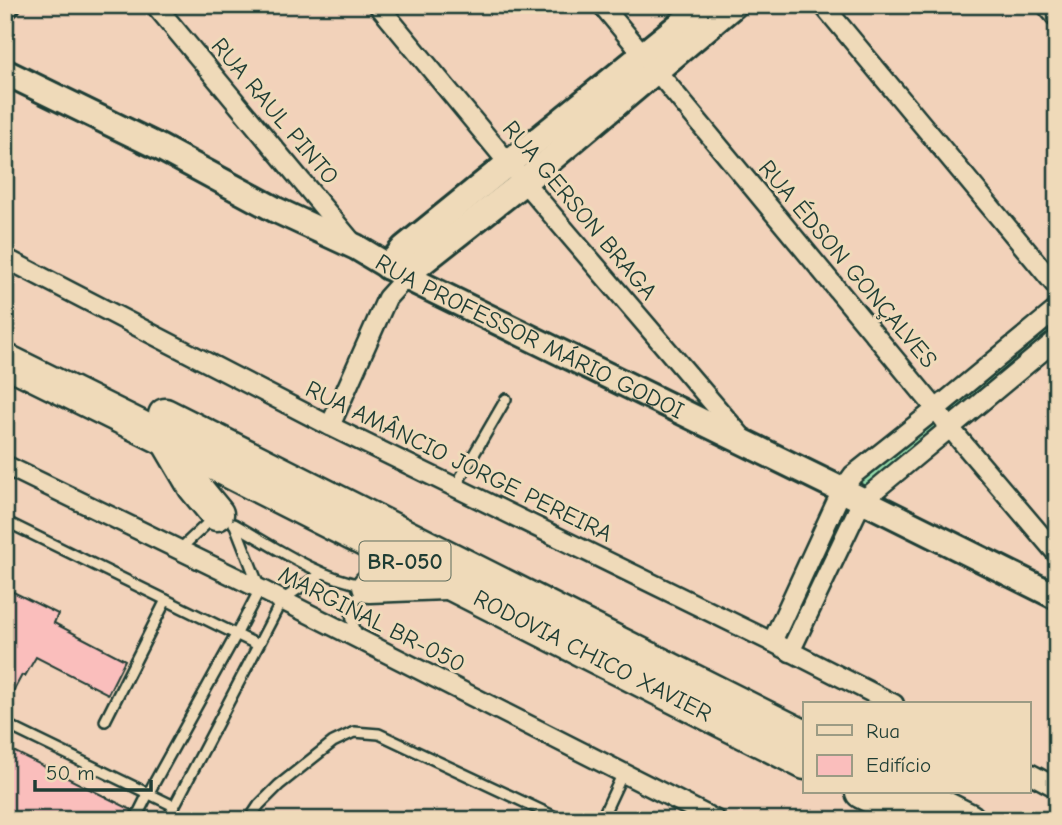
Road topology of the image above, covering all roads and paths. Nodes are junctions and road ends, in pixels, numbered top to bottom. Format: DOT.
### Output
graph roads {
  1 [pos="155,5"];
  2 [pos="378,5"];
  3 [pos="602,5"];
  4 [pos="704,5"];
  5 [pos="734,5"];
  6 [pos="823,5"];
  7 [pos="1046,5"];
  8 [pos="1057,18"];
  9 [pos="649,62"];
  10 [pos="5,72"];
  11 [pos="508,163"];
  12 [pos="524,182"];
  13 [pos="356,247"];
  14 [pos="5,258"];
  15 [pos="397,272"];
  16 [pos="1057,287"];
  17 [pos="1057,309"];
  18 [pos="5,337"];
  19 [pos="1057,339"];
  20 [pos="5,360"];
  21 [pos="506,399"];
  22 [pos="936,409"];
  23 [pos="330,426"];
  24 [pos="950,428"];
  25 [pos="167,440"];
  26 [pos="748,444"];
  27 [pos="5,465"];
  28 [pos="455,487"];
  29 [pos="852,495"];
  30 [pos="226,519"];
  31 [pos="5,521"];
  32 [pos="179,550"];
  33 [pos="1057,554"];
  34 [pos="323,573"];
  35 [pos="449,583"];
  36 [pos="369,586"];
  37 [pos="260,589"];
  38 [pos="1057,597"];
  39 [pos="166,600"];
  40 [pos="282,600"];
  41 [pos="236,635"];
  42 [pos="361,641"];
  43 [pos="772,642"];
  44 [pos="258,645"];
  45 [pos="790,652"];
  46 [pos="890,702"];
  47 [pos="105,721"];
  48 [pos="5,724"];
  49 [pos="803,736"];
  50 [pos="803,762"];
  51 [pos="624,773"];
  52 [pos="1030,774"];
  53 [pos="1057,788"];
  54 [pos="148,794"];
  55 [pos="866,794"];
  56 [pos="917,794"];
  57 [pos="174,806"];
  58 [pos="135,820"];
  59 [pos="167,820"];
  60 [pos="249,820"];
  61 [pos="562,820"];
  62 [pos="601,820"];
  63 [pos="716,820"];
  64 [pos="918,820"];
  65 [pos="969,820"];
  1 -- 13 [label="street, RUA RAUL PINTO"];
  2 -- 11 [label="street, RUA GERSON BRAGA"];
  3 -- 9 [label="street, RUA ÉDSON GONÇALVES"];
  4 -- 9 [label="street"];
  5 -- 9 [label="street"];
  6 -- 16 [label="street"];
  7 -- 8 [label="street"];
  9 -- 11 [label="street"];
  9 -- 12 [label="street"];
  9 -- 22 [label="street, RUA ÉDSON GONÇALVES"];
  10 -- 13 [label="street, RUA PROFESSOR MÁRIO GODOI"];
  11 -- 12 [label="street, RUA GERSON BRAGA"];
  11 -- 15 [label="street"];
  12 -- 15 [label="street"];
  12 -- 26 [label="street, RUA GERSON BRAGA"];
  13 -- 15 [label="street, RUA PROFESSOR MÁRIO GODOI"];
  14 -- 23 [label="street, RUA AMÂNCIO JORGE PEREIRA"];
  15 -- 23 [label="street"];
  15 -- 26 [label="street, RUA PROFESSOR MÁRIO GODOI"];
  17 -- 22 [label="street"];
  18 -- 49 [label="highway, RODOVIA CHICO XAVIER / BR-050"];
  19 -- 24 [label="street"];
  20 -- 25 [label="highway, RODOVIA CHICO XAVIER / BR-050"];
  21 -- 28 [label="lane"];
  22 -- 24 [label="street, RUA ÉDSON GONÇALVES"];
  22 -- 29 [label="street"];
  23 -- 28 [label="street, RUA AMÂNCIO JORGE PEREIRA"];
  24 -- 29 [label="street"];
  24 -- 33 [label="street, RUA ÉDSON GONÇALVES"];
  25 -- 30 [label="highway"];
  25 -- 35 [label="highway, RODOVIA CHICO XAVIER / BR-050"];
  26 -- 29 [label="street, RUA PROFESSOR MÁRIO GODOI"];
  27 -- 32 [label="street, MARGINAL BR-050"];
  28 -- 43 [label="street, RUA AMÂNCIO JORGE PEREIRA"];
  29 -- 38 [label="street, RUA PROFESSOR MÁRIO GODOI"];
  29 -- 43 [label="street"];
  29 -- 45 [label="street"];
  30 -- 32 [label="lane"];
  30 -- 34 [label="lane"];
  30 -- 37 [label="lane"];
  31 -- 39 [label="lane"];
  32 -- 37 [label="street, MARGINAL BR-050"];
  34 -- 36 [label="lane"];
  34 -- 40 [label="lane"];
  35 -- 36 [label="highway"];
  35 -- 50 [label="highway, RODOVIA CHICO XAVIER / BR-050"];
  36 -- 42 [label="lane"];
  37 -- 40 [label="street, MARGINAL BR-050"];
  37 -- 41 [label="lane"];
  39 -- 41 [label="lane"];
  39 -- 47 [label="lane"];
  40 -- 42 [label="street, MARGINAL BR-050"];
  40 -- 44 [label="lane"];
  41 -- 44 [label="lane"];
  41 -- 54 [label="lane"];
  42 -- 51 [label="street, MARGINAL BR-050"];
  43 -- 45 [label="street, RUA AMÂNCIO JORGE PEREIRA"];
  44 -- 57 [label="lane"];
  45 -- 46 [label="street, RUA AMÂNCIO JORGE PEREIRA"];
  48 -- 54 [label="lane"];
  51 -- 62 [label="lane"];
  51 -- 63 [label="street, MARGINAL BR-050"];
  52 -- 53 [label="street"];
  54 -- 57 [label="lane"];
  54 -- 58 [label="lane"];
  55 -- 64 [label="highway"];
  56 -- 65 [label="highway"];
  57 -- 59 [label="lane"];
  60 -- 61 [label="lane"];
}
